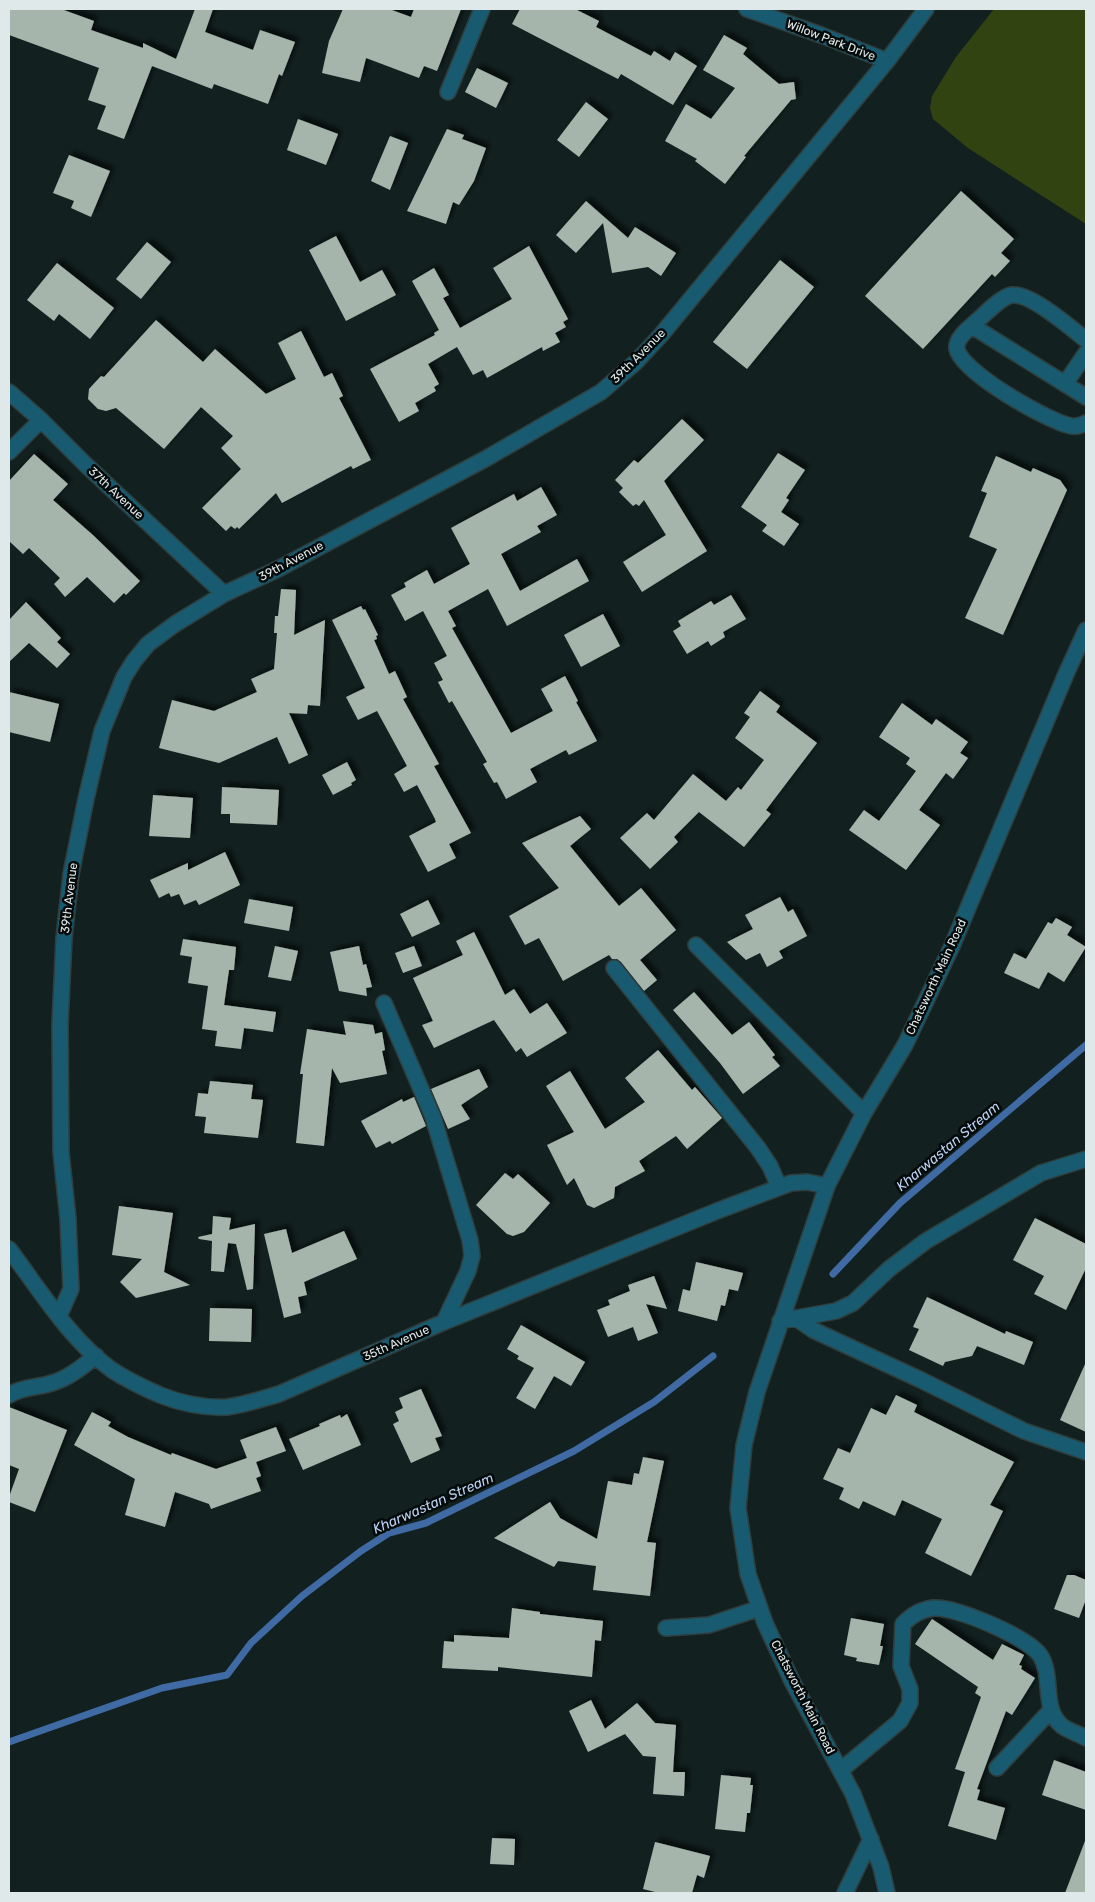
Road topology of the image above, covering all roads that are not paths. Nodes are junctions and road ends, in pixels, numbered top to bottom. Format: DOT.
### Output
graph roads {
  1 [pos="482,9"];
  2 [pos="747,9"];
  3 [pos="926,9"];
  4 [pos="886,61"];
  5 [pos="448,92"];
  6 [pos="972,326"];
  7 [pos="1086,340"];
  8 [pos="1086,353"];
  9 [pos="1064,384"];
  10 [pos="9,392"];
  11 [pos="1086,397"];
  12 [pos="42,420"];
  13 [pos="1086,423"];
  14 [pos="9,452"];
  15 [pos="224,594"];
  16 [pos="1086,630"];
  17 [pos="696,945"];
  18 [pos="614,968"];
  19 [pos="384,1003"];
  20 [pos="864,1114"];
  21 [pos="1086,1159"];
  22 [pos="827,1186"];
  23 [pos="779,1187"];
  24 [pos="9,1249"];
  25 [pos="59,1316"];
  26 [pos="796,1318"];
  27 [pos="780,1321"];
  28 [pos="444,1322"];
  29 [pos="96,1356"];
  30 [pos="9,1395"];
  31 [pos="1086,1452"];
  32 [pos="760,1608"];
  33 [pos="666,1628"];
  34 [pos="1051,1710"];
  35 [pos="1086,1738"];
  36 [pos="997,1768"];
  37 [pos="841,1770"];
  38 [pos="870,1839"];
  39 [pos="845,1893"];
  40 [pos="887,1893"];
  1 -- 5 [label="street"];
  2 -- 4 [label="street, Willow Park Drive"];
  3 -- 4 [label="street, 39th Avenue"];
  4 -- 15 [label="street, 39th Avenue"];
  6 -- 7 [label="street"];
  6 -- 9 [label="street"];
  6 -- 13 [label="street"];
  8 -- 9 [label="street"];
  9 -- 11 [label="street"];
  10 -- 12 [label="street, 37th Avenue"];
  12 -- 14 [label="street"];
  12 -- 15 [label="street, 37th Avenue"];
  15 -- 25 [label="street, 39th Avenue"];
  16 -- 20 [label="street, Chatsworth Main Road"];
  17 -- 20 [label="street"];
  18 -- 23 [label="street"];
  19 -- 28 [label="street"];
  20 -- 22 [label="street, Chatsworth Main Road"];
  21 -- 26 [label="street"];
  22 -- 23 [label="street, 35th Avenue"];
  22 -- 27 [label="street, Chatsworth Main Road"];
  23 -- 28 [label="street, 35th Avenue"];
  24 -- 25 [label="street, 35th Avenue"];
  25 -- 29 [label="street, 35th Avenue"];
  26 -- 27 [label="street"];
  26 -- 31 [label="street"];
  27 -- 32 [label="street, Chatsworth Main Road"];
  28 -- 29 [label="street, 35th Avenue"];
  29 -- 30 [label="street"];
  32 -- 33 [label="street"];
  32 -- 37 [label="street, Chatsworth Main Road"];
  34 -- 35 [label="street"];
  34 -- 36 [label="street"];
  34 -- 37 [label="street"];
  37 -- 38 [label="street, Chatsworth Main Road"];
  38 -- 39 [label="street"];
  38 -- 40 [label="street, Chatsworth Main Road"];
}
